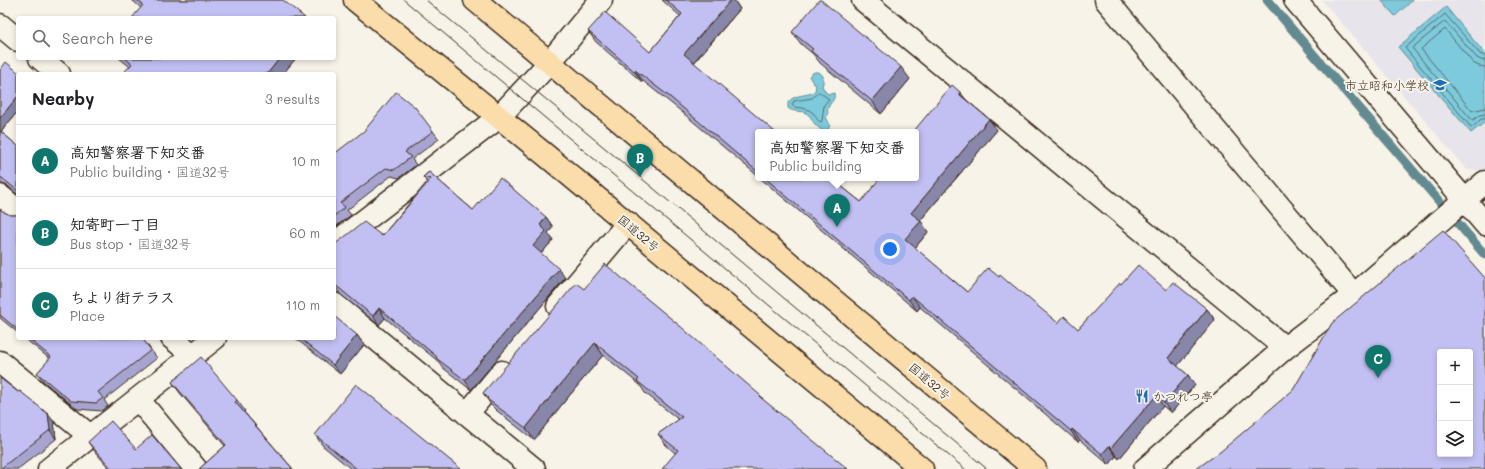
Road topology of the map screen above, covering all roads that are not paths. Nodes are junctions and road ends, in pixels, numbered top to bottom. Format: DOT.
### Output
graph roads {
  1 [pos="355,0"];
  2 [pos="475,0"];
  3 [pos="601,0"];
  4 [pos="863,0"];
  5 [pos="1106,0"];
  6 [pos="1295,0"];
  7 [pos="0,25"];
  8 [pos="16,38"];
  9 [pos="42,60"];
  10 [pos="550,62"];
  11 [pos="57,72"];
  12 [pos="499,117"];
  13 [pos="1485,182"];
  14 [pos="0,196"];
  15 [pos="1465,200"];
  16 [pos="16,209"];
  17 [pos="628,223"];
  18 [pos="1485,224"];
  19 [pos="336,242"];
  20 [pos="1354,294"];
  21 [pos="336,306"];
  22 [pos="548,318"];
  23 [pos="174,340"];
  24 [pos="212,340"];
  25 [pos="1285,348"];
  26 [pos="193,355"];
  27 [pos="512,360"];
  28 [pos="0,362"];
  29 [pos="138,399"];
  30 [pos="466,414"];
  31 [pos="90,436"];
  32 [pos="49,469"];
  33 [pos="196,469"];
  34 [pos="534,469"];
  35 [pos="922,469"];
  36 [pos="1035,469"];
  37 [pos="1145,469"];
  1 -- 12 [label="highway, 国道32号"];
  2 -- 10 [label="highway, 国道32号"];
  3 -- 10 [label="street"];
  4 -- 25 [label="street"];
  5 -- 20 [label="street"];
  6 -- 15 [label="street"];
  7 -- 8 [label="street"];
  9 -- 11 [label="street"];
  10 -- 12 [label="street"];
  10 -- 36 [label="highway, 国道32号"];
  12 -- 17 [label="highway, 国道32号"];
  12 -- 19 [label="street"];
  13 -- 15 [label="street"];
  14 -- 16 [label="street"];
  15 -- 18 [label="street"];
  15 -- 20 [label="street"];
  17 -- 22 [label="street"];
  17 -- 35 [label="highway, 国道32号"];
  20 -- 25 [label="street"];
  21 -- 30 [label="street"];
  23 -- 26 [label="street"];
  24 -- 26 [label="street"];
  25 -- 37 [label="street"];
  26 -- 29 [label="street"];
  27 -- 30 [label="street"];
  28 -- 31 [label="street"];
  29 -- 31 [label="street"];
  29 -- 33 [label="street"];
  30 -- 34 [label="street"];
  31 -- 32 [label="street"];
}
